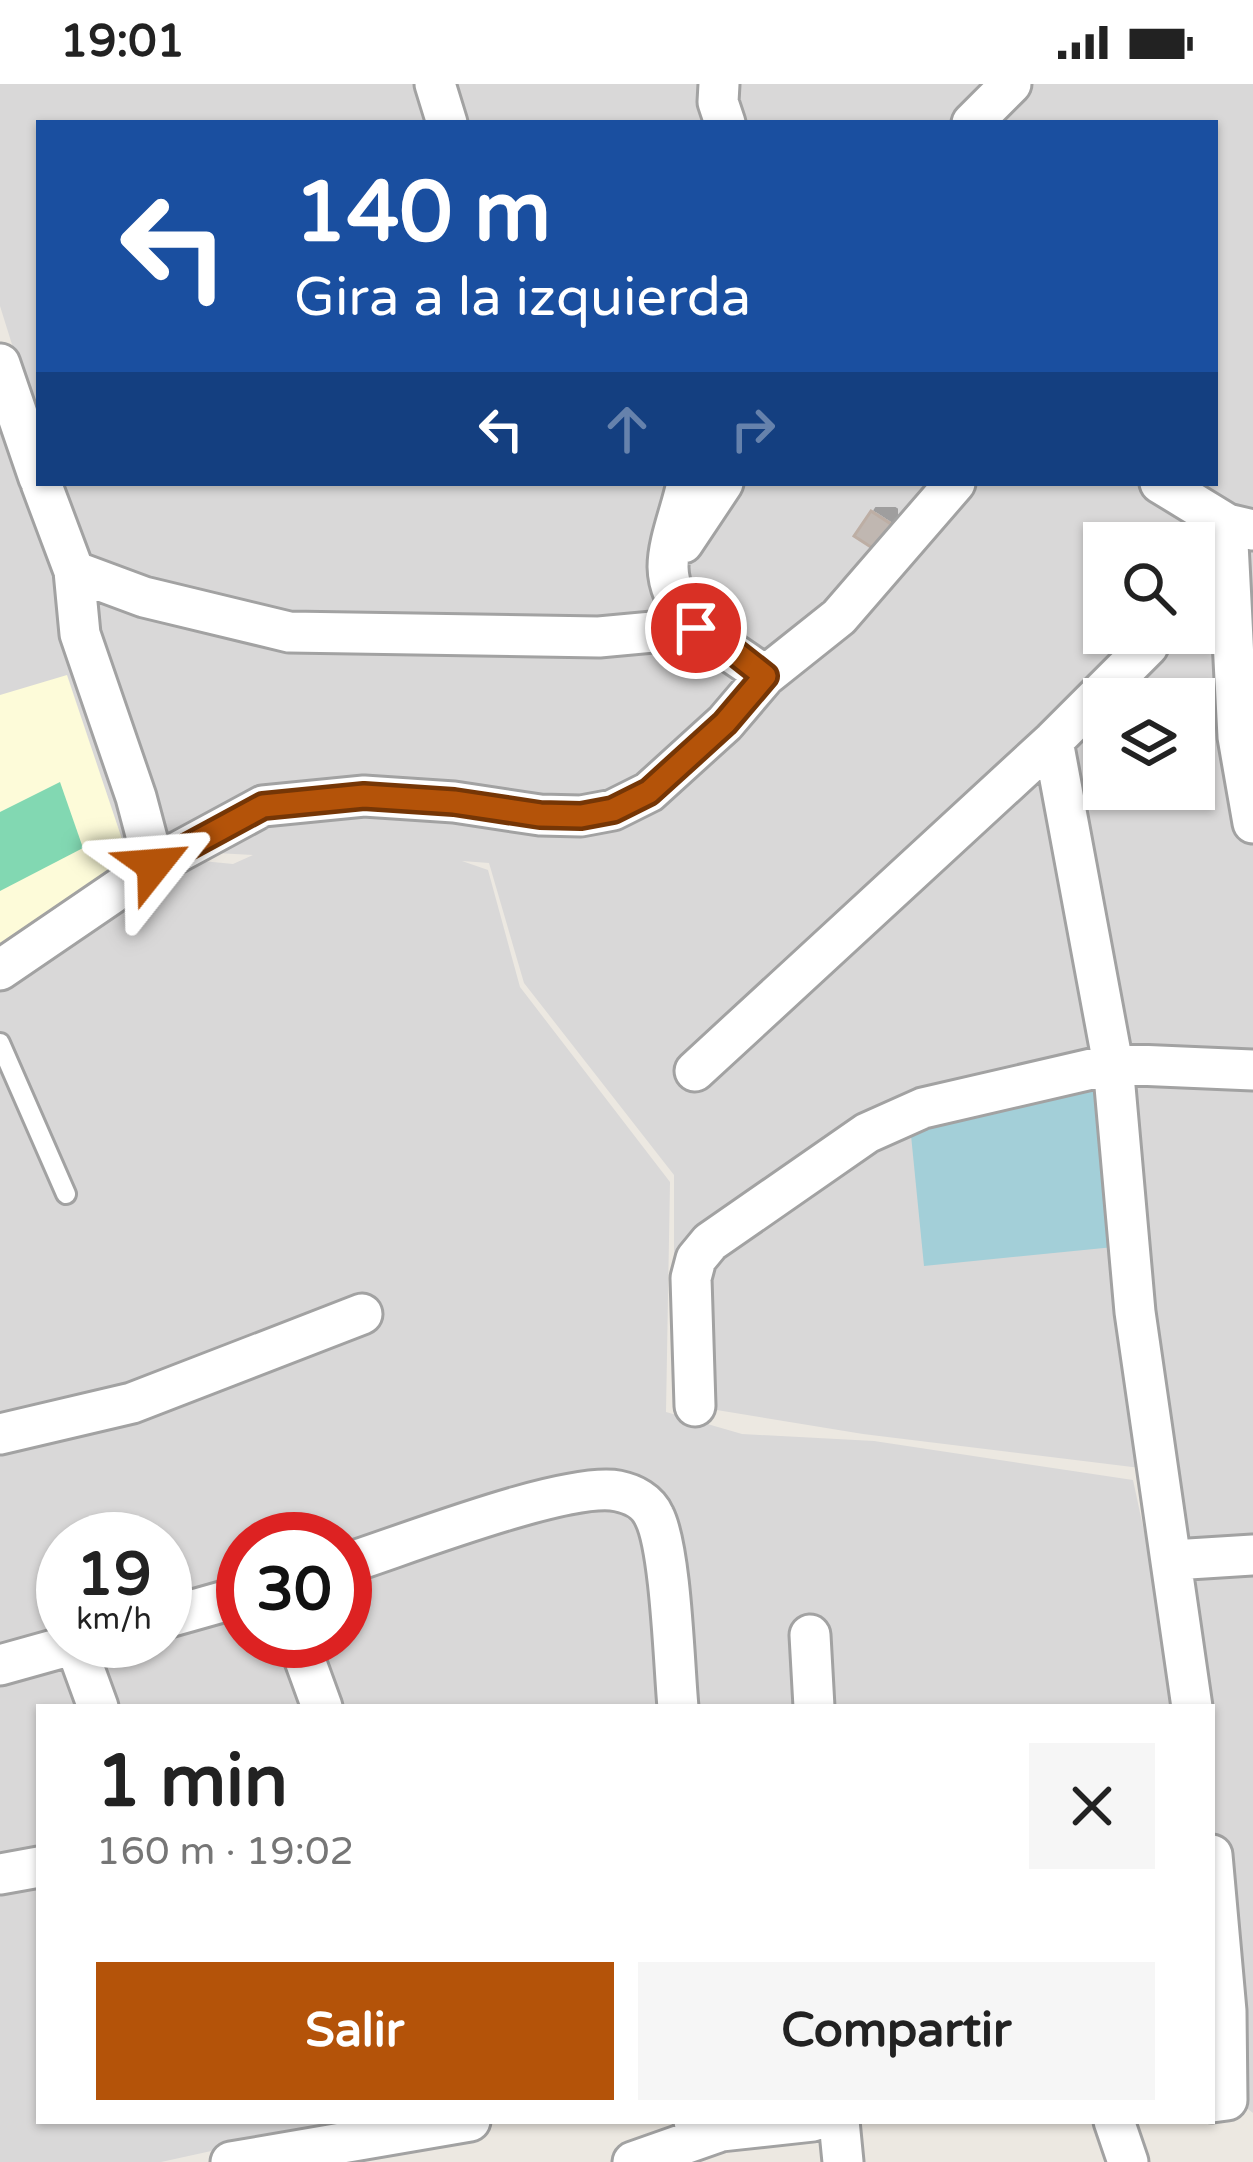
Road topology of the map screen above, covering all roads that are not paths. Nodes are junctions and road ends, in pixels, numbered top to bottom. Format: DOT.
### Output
graph roads {
  1 [pos="435,84"];
  2 [pos="719,84"];
  3 [pos="1011,84"];
  4 [pos="446,120"];
  5 [pos="724,120"];
  6 [pos="975,120"];
  7 [pos="0,364"];
  8 [pos="36,469"];
  9 [pos="42,486"];
  10 [pos="686,486"];
  11 [pos="722,486"];
  12 [pos="952,486"];
  13 [pos="1165,486"];
  14 [pos="1240,527"];
  15 [pos="668,566"];
  16 [pos="74,571"];
  17 [pos="696,628"];
  18 [pos="1140,654"];
  19 [pos="765,676"];
  20 [pos="1052,741"];
  21 [pos="1253,823"];
  22 [pos="154,865"];
  23 [pos="0,970"];
  24 [pos="0,1043"];
  25 [pos="1113,1064"];
  26 [pos="1253,1070"];
  27 [pos="695,1071"];
  28 [pos="67,1194"];
  29 [pos="362,1314"];
  30 [pos="695,1406"];
  31 [pos="0,1434"];
  32 [pos="372,1555"];
  33 [pos="1253,1555"];
  34 [pos="1173,1559"];
  35 [pos="810,1635"];
  36 [pos="36,1655"];
  37 [pos="0,1665"];
  38 [pos="87,1668"];
  39 [pos="308,1668"];
  40 [pos="97,1704"];
  41 [pos="321,1704"];
  42 [pos="678,1704"];
  43 [pos="814,1704"];
  44 [pos="1192,1704"];
  45 [pos="36,1868"];
  46 [pos="0,1874"];
  47 [pos="1215,1888"];
  48 [pos="1231,2108"];
  49 [pos="449,2124"];
  50 [pos="712,2124"];
  51 [pos="838,2124"];
  52 [pos="1115,2124"];
  53 [pos="318,2143"];
  54 [pos="231,2162"];
  55 [pos="633,2162"];
  56 [pos="843,2162"];
  57 [pos="1128,2162"];
  1 -- 4 [label="street"];
  2 -- 5 [label="street"];
  3 -- 6 [label="street"];
  7 -- 8 [label="street"];
  9 -- 16 [label="street"];
  10 -- 15 [label="street"];
  11 -- 15 [label="street"];
  12 -- 19 [label="street"];
  13 -- 14 [label="street"];
  14 -- 21 [label="street"];
  15 -- 17 [label="street"];
  16 -- 17 [label="street"];
  16 -- 22 [label="street"];
  17 -- 19 [label="street"];
  18 -- 20 [label="street"];
  19 -- 22 [label="street"];
  20 -- 25 [label="street"];
  20 -- 27 [label="street"];
  22 -- 23 [label="street"];
  24 -- 28 [label="lane"];
  25 -- 26 [label="street"];
  25 -- 30 [label="street"];
  25 -- 34 [label="street"];
  29 -- 31 [label="street"];
  32 -- 42 [label="street"];
  33 -- 34 [label="street"];
  34 -- 44 [label="street"];
  35 -- 43 [label="street"];
  36 -- 37 [label="street"];
  38 -- 40 [label="street"];
  39 -- 41 [label="street"];
  45 -- 46 [label="street"];
  47 -- 48 [label="street"];
  49 -- 53 [label="street"];
  50 -- 55 [label="street"];
  51 -- 56 [label="street"];
  52 -- 57 [label="street"];
  53 -- 54 [label="street"];
}
